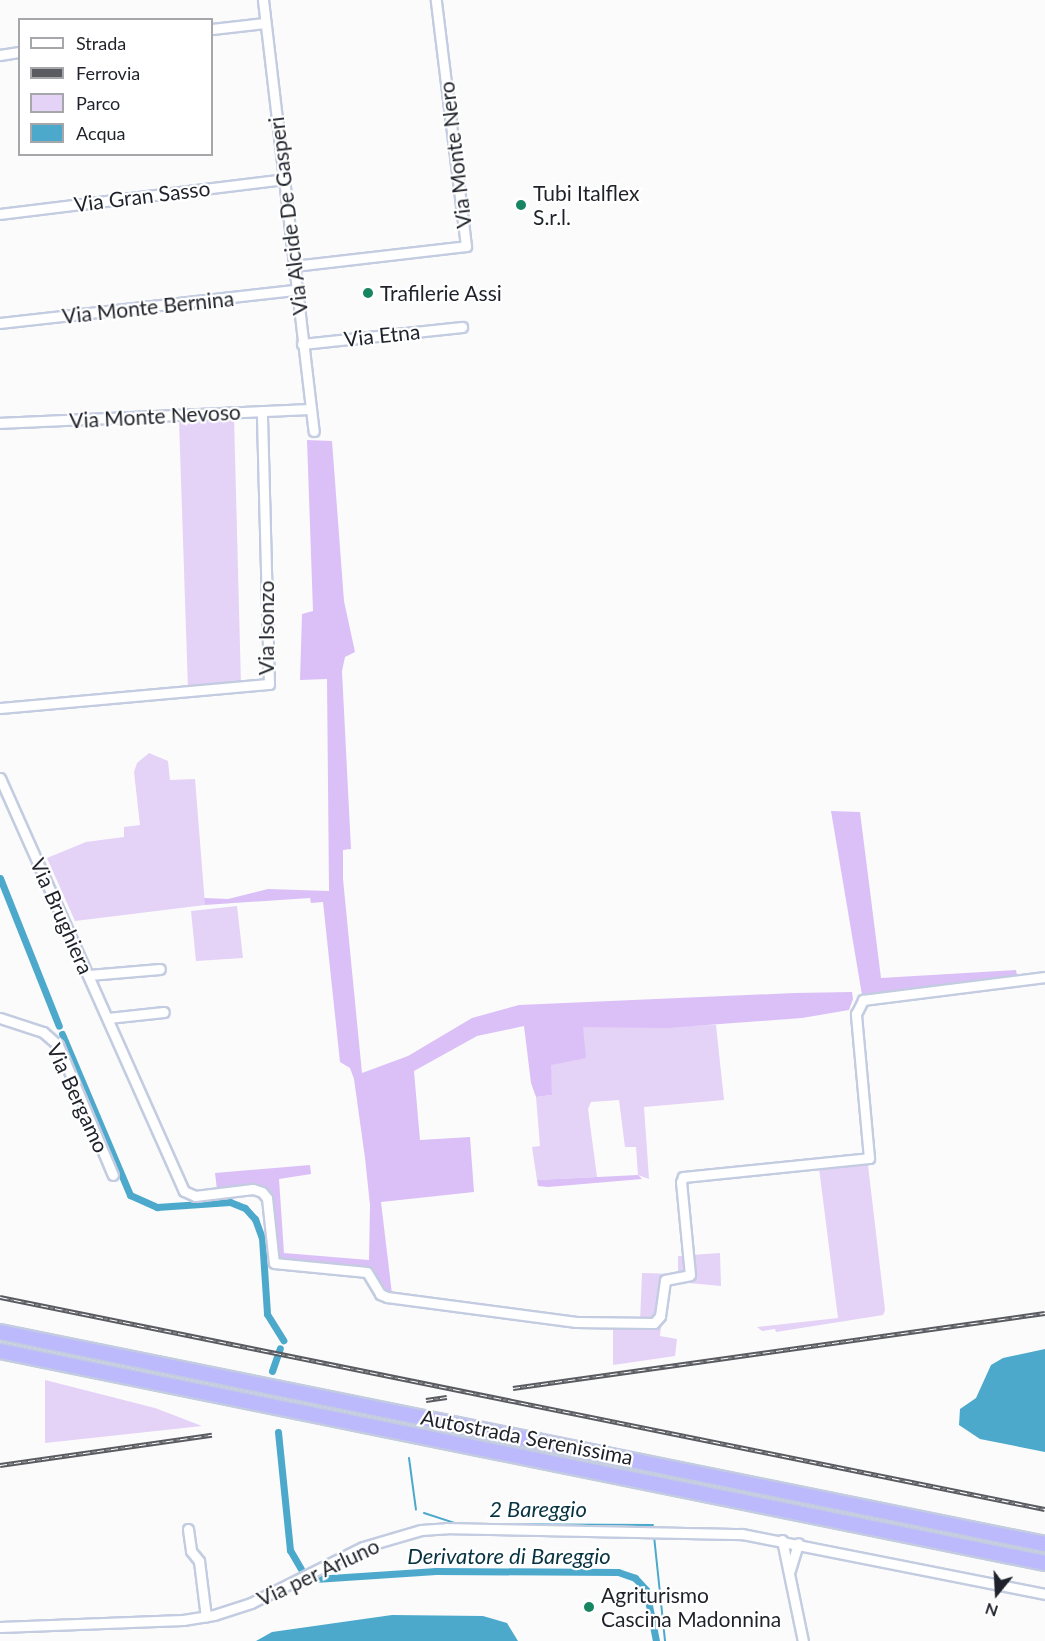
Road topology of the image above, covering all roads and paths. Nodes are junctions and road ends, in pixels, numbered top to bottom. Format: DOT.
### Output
graph roads {
  1 [pos="263,0"];
  2 [pos="436,0"];
  3 [pos="265,23"];
  4 [pos="213,29"];
  5 [pos="18,52"];
  6 [pos="0,55"];
  7 [pos="284,179"];
  8 [pos="0,214"];
  9 [pos="294,266"];
  10 [pos="296,290"];
  11 [pos="0,323"];
  12 [pos="462,327"];
  13 [pos="302,344"];
  14 [pos="311,410"];
  15 [pos="262,411"];
  16 [pos="0,423"];
  17 [pos="314,431"];
  18 [pos="0,708"];
  19 [pos="0,778"];
  20 [pos="159,969"];
  21 [pos="89,975"];
  22 [pos="1045,976"];
  23 [pos="164,1012"];
  24 [pos="0,1018"];
  25 [pos="108,1018"];
  26 [pos="112,1175"];
  27 [pos="0,1332"];
  28 [pos="0,1351"];
  29 [pos="188,1529"];
  30 [pos="781,1540"];
  31 [pos="798,1543"];
  32 [pos="1045,1544"];
  33 [pos="1045,1563"];
  34 [pos="789,1573"];
  35 [pos="1045,1594"];
  36 [pos="206,1617"];
  37 [pos="0,1627"];
  38 [pos="803,1641"];
  1 -- 3 [label="street, Via Alcide De Gasperi"];
  2 -- 9 [label="street, Via Monte Nero"];
  3 -- 4 [label="street"];
  3 -- 7 [label="street, Via Alcide De Gasperi"];
  5 -- 6 [label="street"];
  7 -- 8 [label="street, Via Gran Sasso"];
  7 -- 9 [label="street, Via Alcide De Gasperi"];
  9 -- 10 [label="street, Via Alcide De Gasperi"];
  10 -- 11 [label="street, Via Monte Bernina"];
  10 -- 13 [label="street, Via Alcide De Gasperi"];
  12 -- 13 [label="street, Via Etna"];
  13 -- 14 [label="street, Via Alcide De Gasperi"];
  14 -- 15 [label="street, Via Monte Nevoso"];
  14 -- 17 [label="street, Via Alcide De Gasperi"];
  15 -- 16 [label="street, Via Monte Nevoso"];
  15 -- 18 [label="street, Via Isonzo"];
  19 -- 21 [label="street, Via Brughiera"];
  20 -- 21 [label="street"];
  21 -- 25 [label="street, Via Brughiera"];
  22 -- 25 [label="street, Via Brughiera"];
  23 -- 25 [label="street"];
  24 -- 26 [label="street, Via Bergamo"];
  27 -- 32 [label="highway, Autostrada Serenissima"];
  28 -- 33 [label="highway, Autostrada Serenissima"];
  29 -- 36 [label="street"];
  30 -- 31 [label="street, Via per Arluno"];
  30 -- 34 [label="street"];
  30 -- 36 [label="street, Via per Arluno"];
  31 -- 34 [label="street"];
  31 -- 35 [label="street, Via per Arluno"];
  34 -- 38 [label="street"];
  36 -- 37 [label="street, Via per Arluno"];
}
